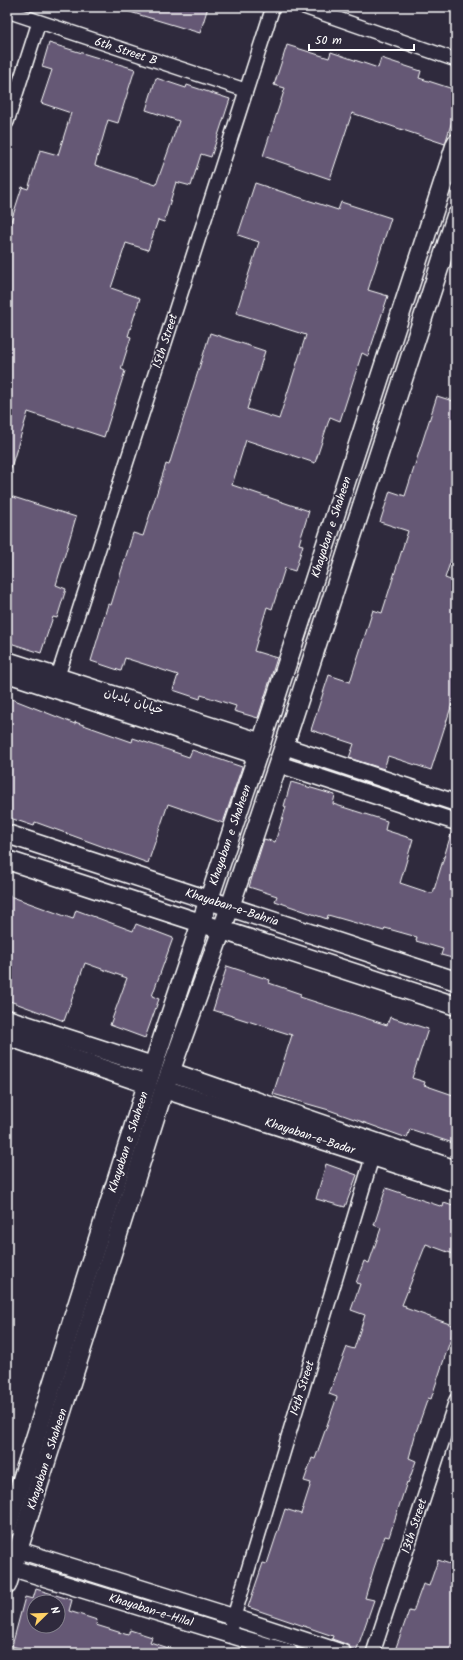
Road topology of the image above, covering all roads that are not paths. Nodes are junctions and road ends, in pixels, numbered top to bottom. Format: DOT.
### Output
graph roads {
  1 [pos="273,7"];
  2 [pos="304,7"];
  3 [pos="7,11"];
  4 [pos="39,22"];
  5 [pos="456,60"];
  6 [pos="245,90"];
  7 [pos="7,122"];
  8 [pos="456,143"];
  9 [pos="456,216"];
  10 [pos="7,660"];
  11 [pos="7,674"];
  12 [pos="55,682"];
  13 [pos="284,746"];
  14 [pos="259,749"];
  15 [pos="278,764"];
  16 [pos="456,804"];
  17 [pos="456,822"];
  18 [pos="7,834"];
  19 [pos="7,860"];
  20 [pos="208,899"];
  21 [pos="230,907"];
  22 [pos="201,923"];
  23 [pos="221,930"];
  24 [pos="456,981"];
  25 [pos="456,1006"];
  26 [pos="7,1019"];
  27 [pos="7,1036"];
  28 [pos="153,1066"];
  29 [pos="170,1072"];
  30 [pos="147,1084"];
  31 [pos="164,1089"];
  32 [pos="374,1149"];
  33 [pos="456,1170"];
  34 [pos="456,1183"];
  35 [pos="110,1200"];
  36 [pos="127,1206"];
  37 [pos="456,1400"];
  38 [pos="7,1528"];
  39 [pos="18,1550"];
  40 [pos="12,1568"];
  41 [pos="7,1585"];
  42 [pos="233,1617"];
  43 [pos="228,1633"];
  44 [pos="290,1653"];
  45 [pos="343,1653"];
  46 [pos="373,1653"];
  1 -- 6 [label="street, 15th Street"];
  2 -- 5 [label="street"];
  3 -- 4 [label="street, 6th Street B"];
  4 -- 6 [label="street, 6th Street B"];
  4 -- 7 [label="street"];
  6 -- 12 [label="street, 15th Street"];
  8 -- 14 [label="main road, Khayaban e Shaheen"];
  9 -- 13 [label="main road, Khayaban e Shaheen"];
  10 -- 12 [label="street, خیابان بادبان"];
  11 -- 12 [label="street, خیابان بادبان"];
  12 -- 14 [label="street, خیابان بادبان"];
  13 -- 15 [label="main road, Khayaban e Shaheen"];
  13 -- 16 [label="street"];
  14 -- 20 [label="main road, Khayaban e Shaheen"];
  15 -- 17 [label="street"];
  15 -- 21 [label="main road, Khayaban e Shaheen"];
  18 -- 20 [label="main road, Khayaban-e-Bahria"];
  19 -- 22 [label="main road, Khayaban-e-Bahria"];
  20 -- 21 [label="main road, Khayaban-e-Bahria"];
  20 -- 22 [label="main road, Khayaban e Shaheen"];
  21 -- 23 [label="main road, Khayaban e Shaheen"];
  21 -- 24 [label="main road, Khayaban-e-Bahria"];
  22 -- 23 [label="main road, Khayaban-e-Bahria"];
  22 -- 28 [label="main road, Khayaban e Shaheen"];
  23 -- 25 [label="main road, Khayaban-e-Bahria"];
  23 -- 29 [label="main road, Khayaban e Shaheen"];
  26 -- 28 [label="main road"];
  27 -- 30 [label="main road"];
  28 -- 30 [label="main road, Khayaban e Shaheen"];
  29 -- 31 [label="main road, Khayaban e Shaheen"];
  29 -- 32 [label="main road, Khayaban-e-Badar"];
  30 -- 35 [label="main road, Khayaban e Shaheen"];
  31 -- 32 [label="main road, Khayaban-e-Badar"];
  31 -- 36 [label="main road, Khayaban e Shaheen"];
  32 -- 33 [label="main road, Khayaban-e-Badar"];
  32 -- 34 [label="main road, Khayaban-e-Badar"];
  32 -- 42 [label="street, 14th Street"];
  35 -- 36 [label="main road"];
  35 -- 38 [label="main road, Khayaban e Shaheen"];
  36 -- 39 [label="main road, Khayaban e Shaheen"];
  37 -- 46 [label="street, 13th Street"];
  39 -- 40 [label="main road, Khayaban e Shaheen"];
  39 -- 42 [label="street"];
  40 -- 41 [label="main road, Khayaban e Shaheen"];
  40 -- 43 [label="street, Khayaban-e-Hilal"];
  42 -- 43 [label="street, 14th Street"];
  42 -- 45 [label="street"];
  43 -- 44 [label="street, Khayaban-e-Hilal"];
}
